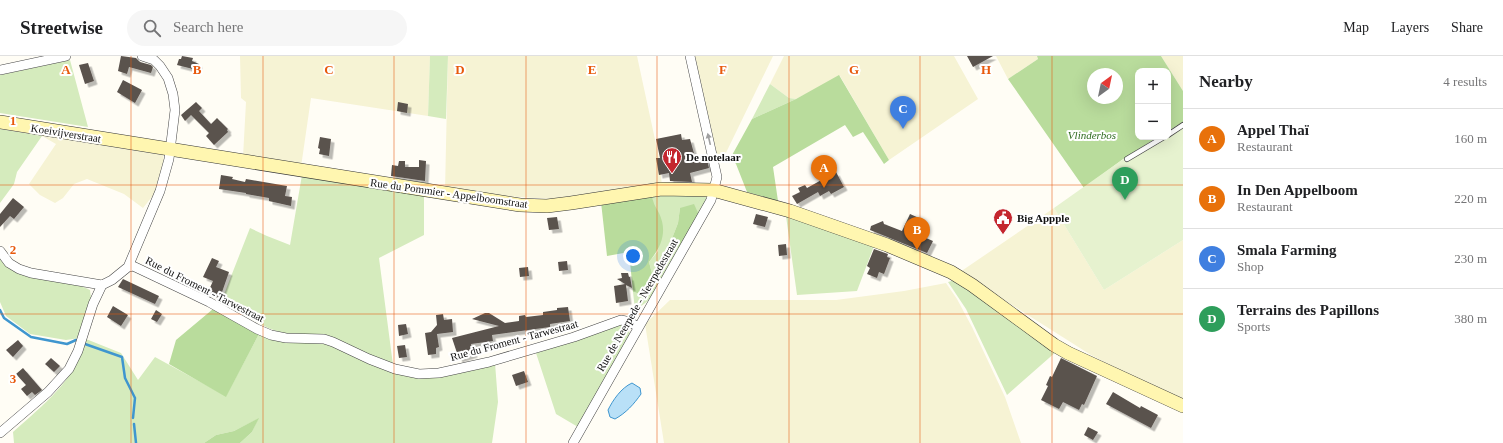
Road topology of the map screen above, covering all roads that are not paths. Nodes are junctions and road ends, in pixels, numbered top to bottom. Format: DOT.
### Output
graph roads {
  1 [pos="66,56"];
  2 [pos="142,56"];
  3 [pos="690,56"];
  4 [pos="0,70"];
  5 [pos="0,122"];
  6 [pos="1183,125"];
  7 [pos="1171,133"];
  8 [pos="108,139"];
  9 [pos="1159,140"];
  10 [pos="170,150"];
  11 [pos="1127,159"];
  12 [pos="713,190"];
  13 [pos="0,251"];
  14 [pos="128,267"];
  15 [pos="102,285"];
  16 [pos="638,327"];
  17 [pos="1183,406"];
  18 [pos="0,433"];
  19 [pos="573,443"];
  1 -- 4 [label="street"];
  2 -- 10 [label="street"];
  12 -- 3 [label="street, Rue de Neerpede - Neerpedestraat, one-way"];
  5 -- 8 [label="street, Koeivijverstraat"];
  6 -- 7 [label="lane"];
  8 -- 10 [label="street, Rue du Pommier - Appelboomstraat"];
  9 -- 11 [label="lane"];
  10 -- 12 [label="street, Rue du Pommier - Appelboomstraat"];
  10 -- 14 [label="street"];
  12 -- 16 [label="street, Rue de Neerpede - Neerpedestraat"];
  12 -- 17 [label="street, Rue du Pommier - Appelboomstraat"];
  13 -- 15 [label="street"];
  14 -- 15 [label="street"];
  14 -- 16 [label="street, Rue du Froment - Tarwestraat"];
  15 -- 18 [label="street"];
  16 -- 19 [label="street, Rue de Neerpede - Neerpedestraat"];
}
